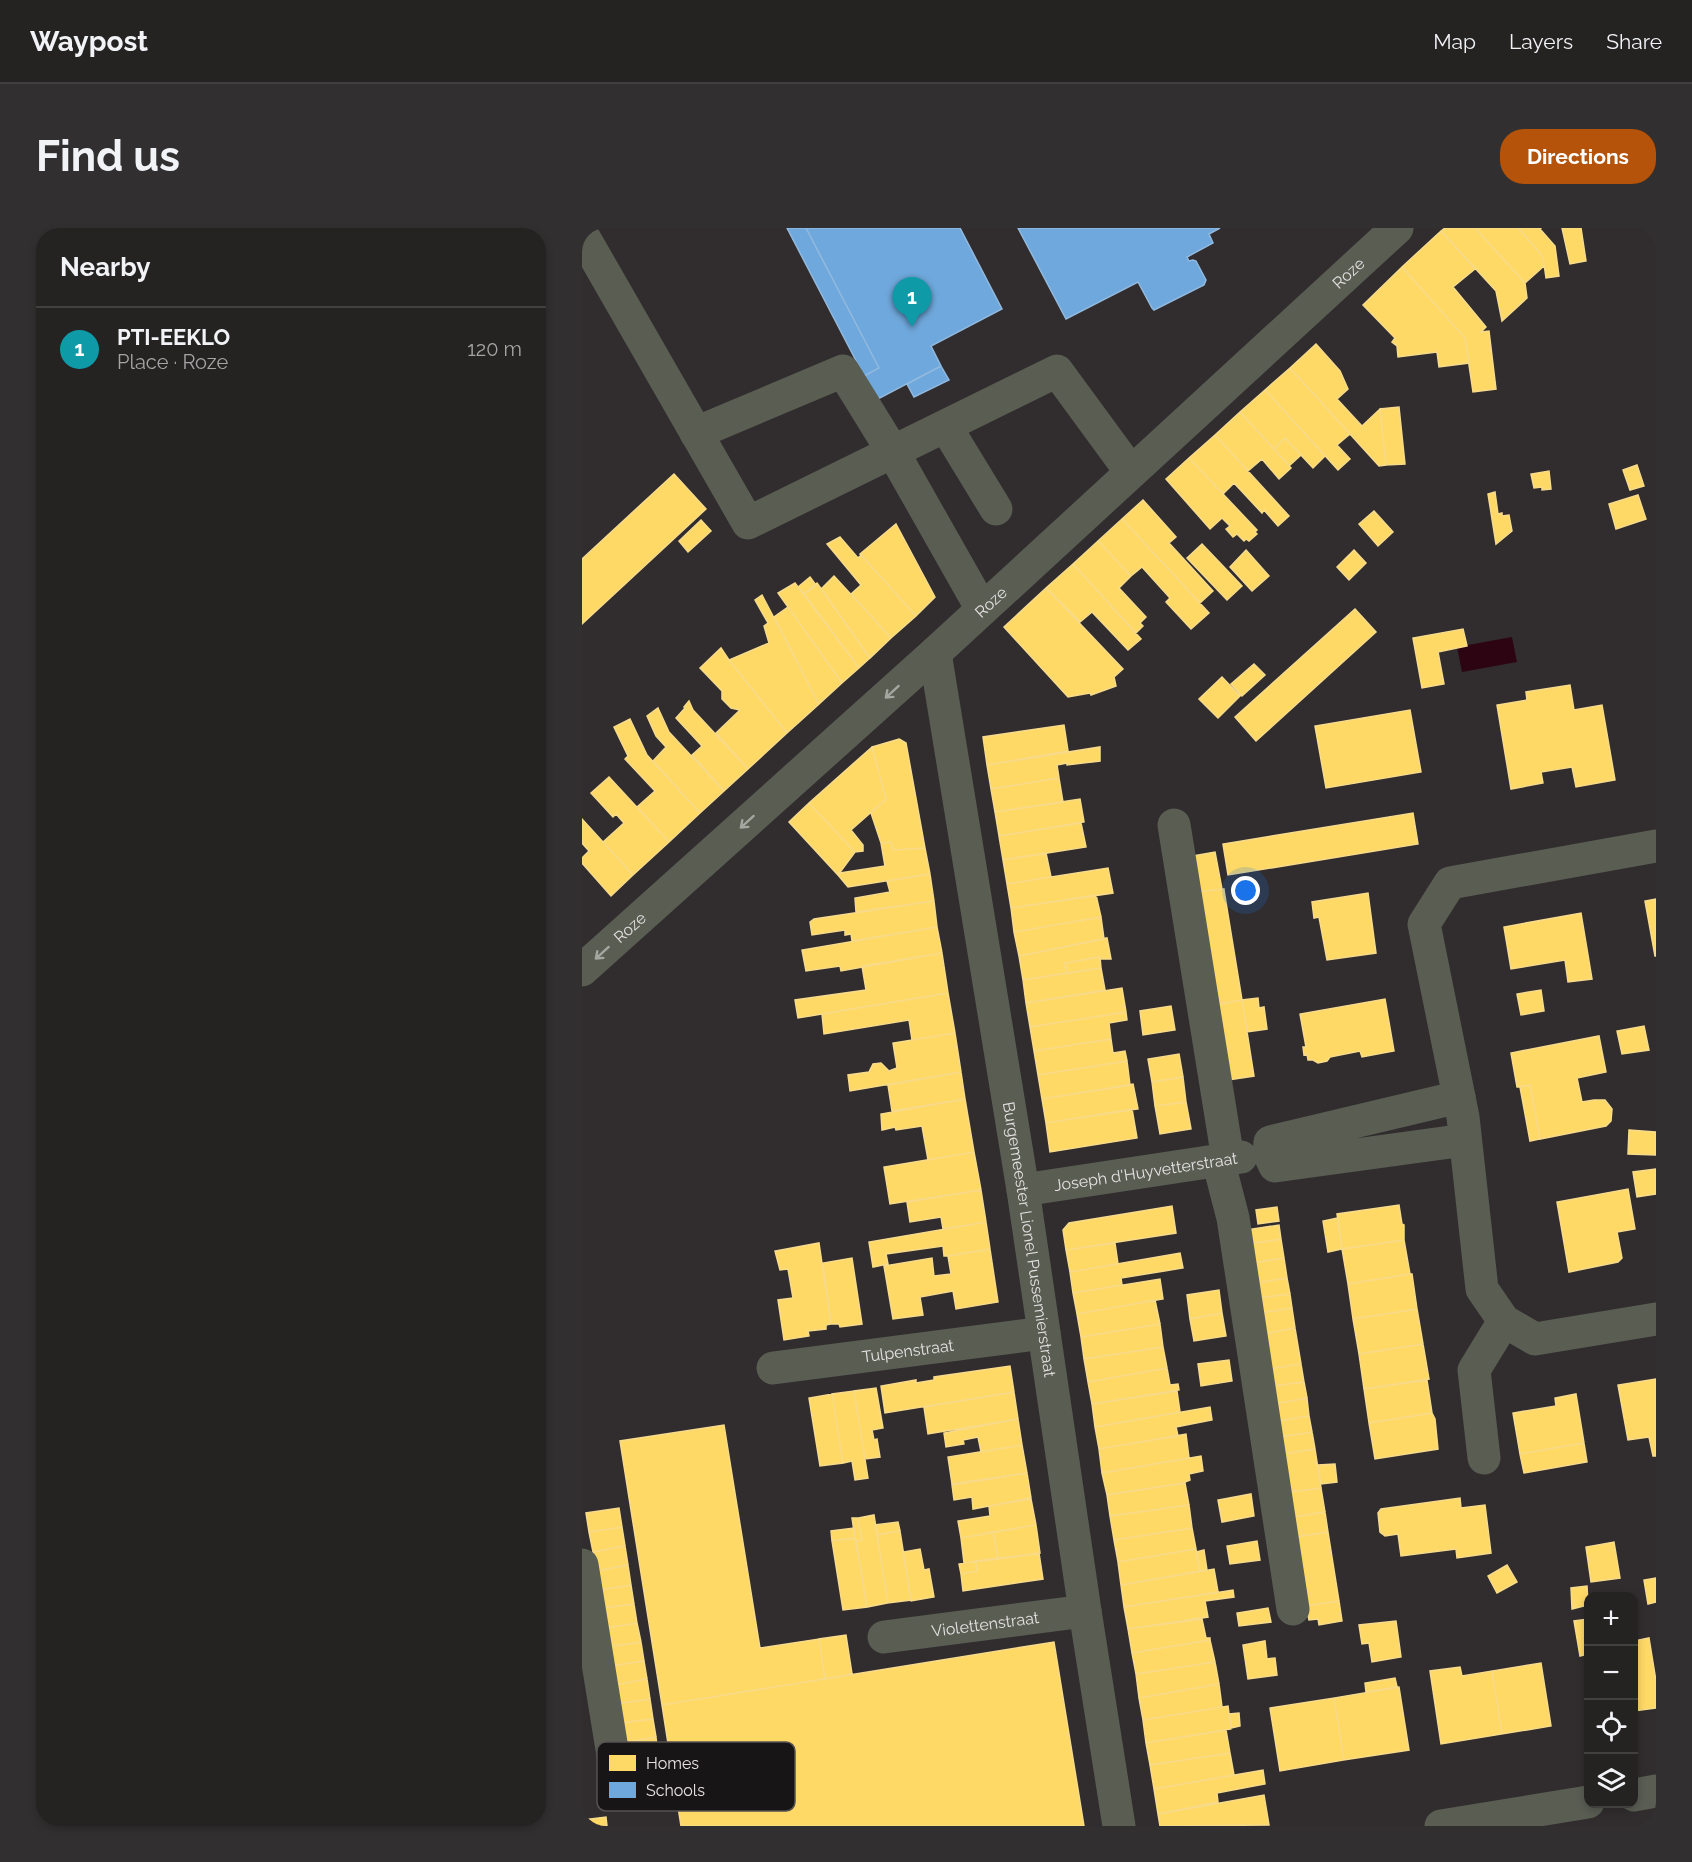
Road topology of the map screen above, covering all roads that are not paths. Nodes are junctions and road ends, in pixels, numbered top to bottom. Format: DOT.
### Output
graph roads {
  1 [pos="1397,228"];
  2 [pos="582,234"];
  3 [pos="946,426"];
  4 [pos="696,433"];
  5 [pos="893,452"];
  6 [pos="1131,472"];
  7 [pos="996,508"];
  8 [pos="982,609"];
  9 [pos="935,653"];
  10 [pos="1174,825"];
  11 [pos="1656,846"];
  12 [pos="582,970"];
  13 [pos="1459,1097"];
  14 [pos="1465,1140"];
  15 [pos="1269,1153"];
  16 [pos="1223,1160"];
  17 [pos="1023,1190"];
  18 [pos="1656,1319"];
  19 [pos="1504,1321"];
  20 [pos="1044,1333"];
  21 [pos="773,1368"];
  22 [pos="1484,1458"];
  23 [pos="582,1565"];
  24 [pos="1293,1609"];
  25 [pos="1085,1611"];
  26 [pos="884,1637"];
  27 [pos="610,1742"];
  28 [pos="1656,1791"];
  29 [pos="1638,1794"];
  30 [pos="1584,1803"];
  31 [pos="1119,1826"];
  32 [pos="1442,1826"];
  1 -- 6 [label="street, Roze"];
  2 -- 4 [label="street"];
  3 -- 5 [label="street"];
  3 -- 6 [label="street"];
  3 -- 7 [label="street"];
  4 -- 5 [label="street"];
  4 -- 5 [label="street"];
  5 -- 8 [label="street"];
  6 -- 8 [label="street, Roze"];
  8 -- 9 [label="street, Roze"];
  9 -- 12 [label="street, Roze, one-way"];
  9 -- 17 [label="street, Burgemeester Lionel Pussemierstraat"];
  10 -- 16 [label="street"];
  11 -- 13 [label="street"];
  13 -- 14 [label="street"];
  13 -- 15 [label="street"];
  14 -- 15 [label="street"];
  14 -- 19 [label="street"];
  15 -- 16 [label="street, Joseph d'Huyvetterstraat"];
  16 -- 17 [label="street, Joseph d'Huyvetterstraat"];
  16 -- 24 [label="street"];
  17 -- 20 [label="street, Burgemeester Lionel Pussemierstraat"];
  18 -- 19 [label="street"];
  19 -- 22 [label="street"];
  20 -- 21 [label="street, Tulpenstraat"];
  20 -- 25 [label="street, Burgemeester Lionel Pussemierstraat"];
  23 -- 27 [label="street"];
  25 -- 26 [label="street, Violettenstraat"];
  25 -- 31 [label="street, Burgemeester Lionel Pussemierstraat"];
  28 -- 29 [label="street"];
  30 -- 32 [label="street"];
}
